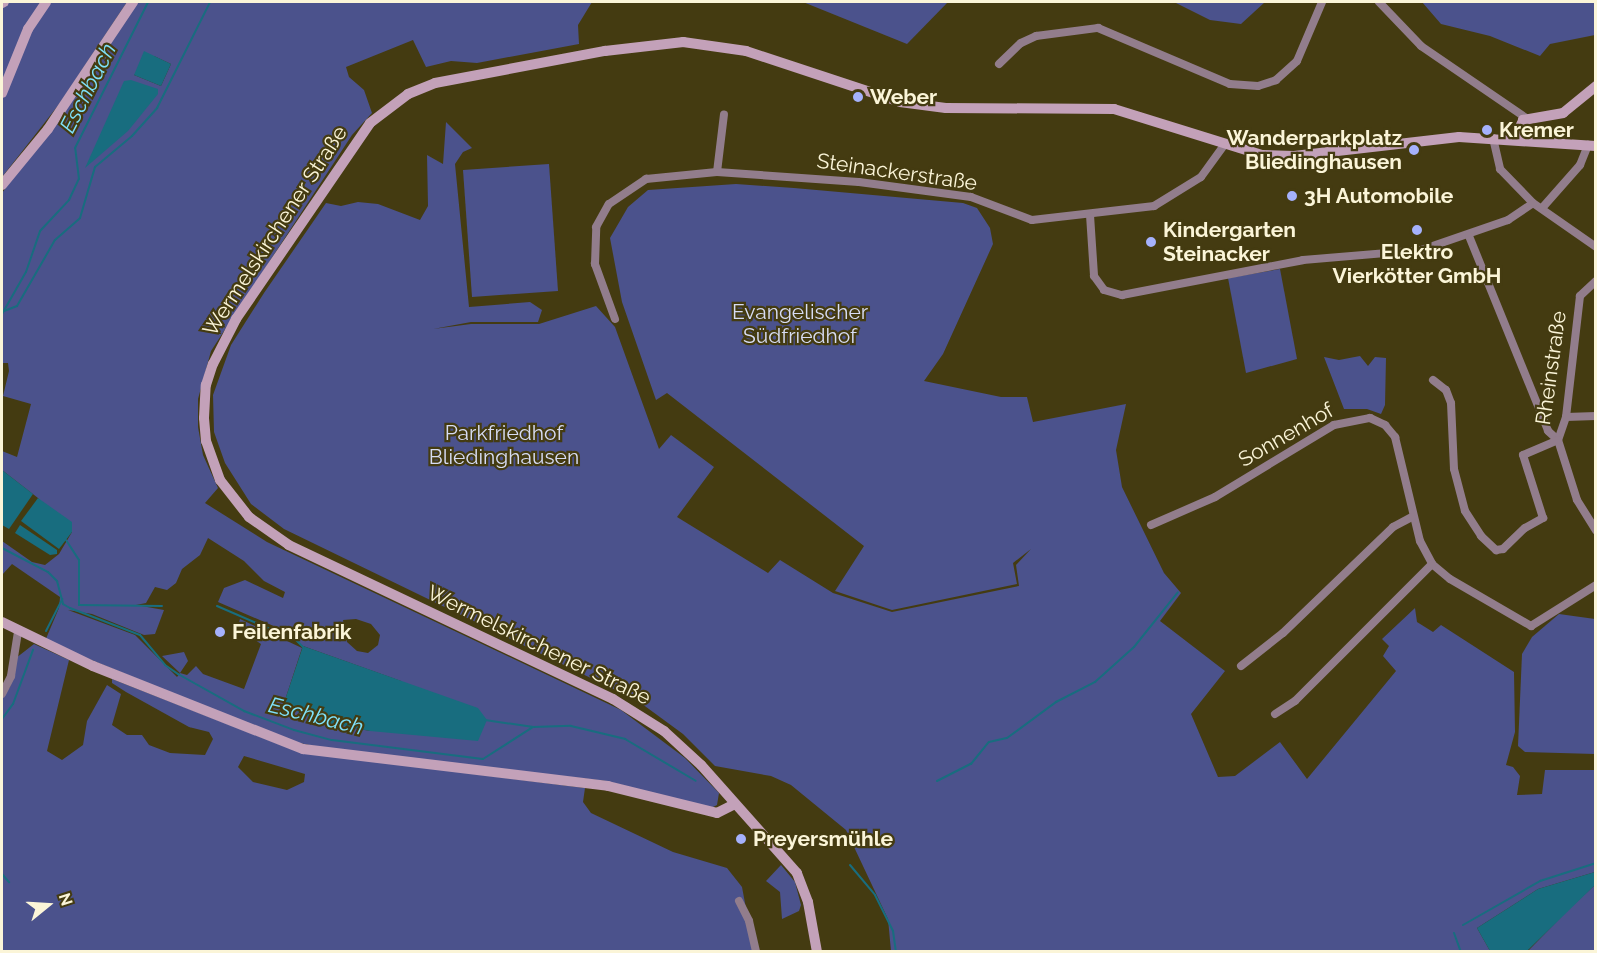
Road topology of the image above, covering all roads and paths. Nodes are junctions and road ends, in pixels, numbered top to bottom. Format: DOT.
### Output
graph roads {
  1 [pos="46,2"];
  2 [pos="133,2"];
  3 [pos="1322,2"];
  4 [pos="1379,2"];
  5 [pos="999,64"];
  6 [pos="1596,86"];
  7 [pos="2,93"];
  8 [pos="724,114"];
  9 [pos="1526,118"];
  10 [pos="1493,138"];
  11 [pos="1515,139"];
  12 [pos="1224,145"];
  13 [pos="1592,146"];
  14 [pos="717,172"];
  15 [pos="2,184"];
  16 [pos="1533,203"];
  17 [pos="1543,207"];
  18 [pos="1090,215"];
  19 [pos="1469,236"];
  20 [pos="1596,247"];
  21 [pos="1596,281"];
  22 [pos="615,319"];
  23 [pos="1433,380"];
  24 [pos="1596,416"];
  25 [pos="1566,417"];
  26 [pos="1558,440"];
  27 [pos="1412,517"];
  28 [pos="1151,525"];
  29 [pos="1596,531"];
  30 [pos="1432,564"];
  31 [pos="1596,585"];
  32 [pos="2,622"];
  33 [pos="18,632"];
  34 [pos="1241,666"];
  35 [pos="2,694"];
  36 [pos="1275,714"];
  37 [pos="735,804"];
  38 [pos="739,901"];
  39 [pos="756,951"];
  40 [pos="817,951"];
  1 -- 7 [label="main road"];
  2 -- 15 [label="main road"];
  3 -- 5 [label="street"];
  4 -- 9 [label="street"];
  6 -- 9 [label="main road"];
  8 -- 14 [label="street"];
  9 -- 11 [label="main road"];
  10 -- 11 [label="main road, Wermelskirchener Straße"];
  10 -- 12 [label="main road, Wermelskirchener Straße"];
  10 -- 16 [label="street"];
  11 -- 13 [label="main road, Wermelskirchener Straße"];
  12 -- 18 [label="street, Steinackerstraße"];
  12 -- 37 [label="main road, Wermelskirchener Straße"];
  13 -- 17 [label="street"];
  14 -- 18 [label="street, Steinackerstraße"];
  14 -- 22 [label="street, Steinackerstraße"];
  16 -- 17 [label="street"];
  16 -- 19 [label="street"];
  17 -- 20 [label="street"];
  18 -- 19 [label="street"];
  19 -- 26 [label="street"];
  21 -- 25 [label="street, Rheinstraße"];
  23 -- 26 [label="street"];
  24 -- 25 [label="street"];
  25 -- 26 [label="street, Rheinstraße"];
  26 -- 29 [label="street, Rheinstraße"];
  27 -- 28 [label="street, Sonnenhof"];
  27 -- 30 [label="street, Sonnenhof"];
  27 -- 34 [label="street"];
  30 -- 31 [label="street, Sonnenhof"];
  30 -- 36 [label="street"];
  32 -- 33 [label="main road"];
  33 -- 35 [label="street"];
  33 -- 37 [label="main road"];
  37 -- 40 [label="main road"];
  38 -- 39 [label="street"];
}
